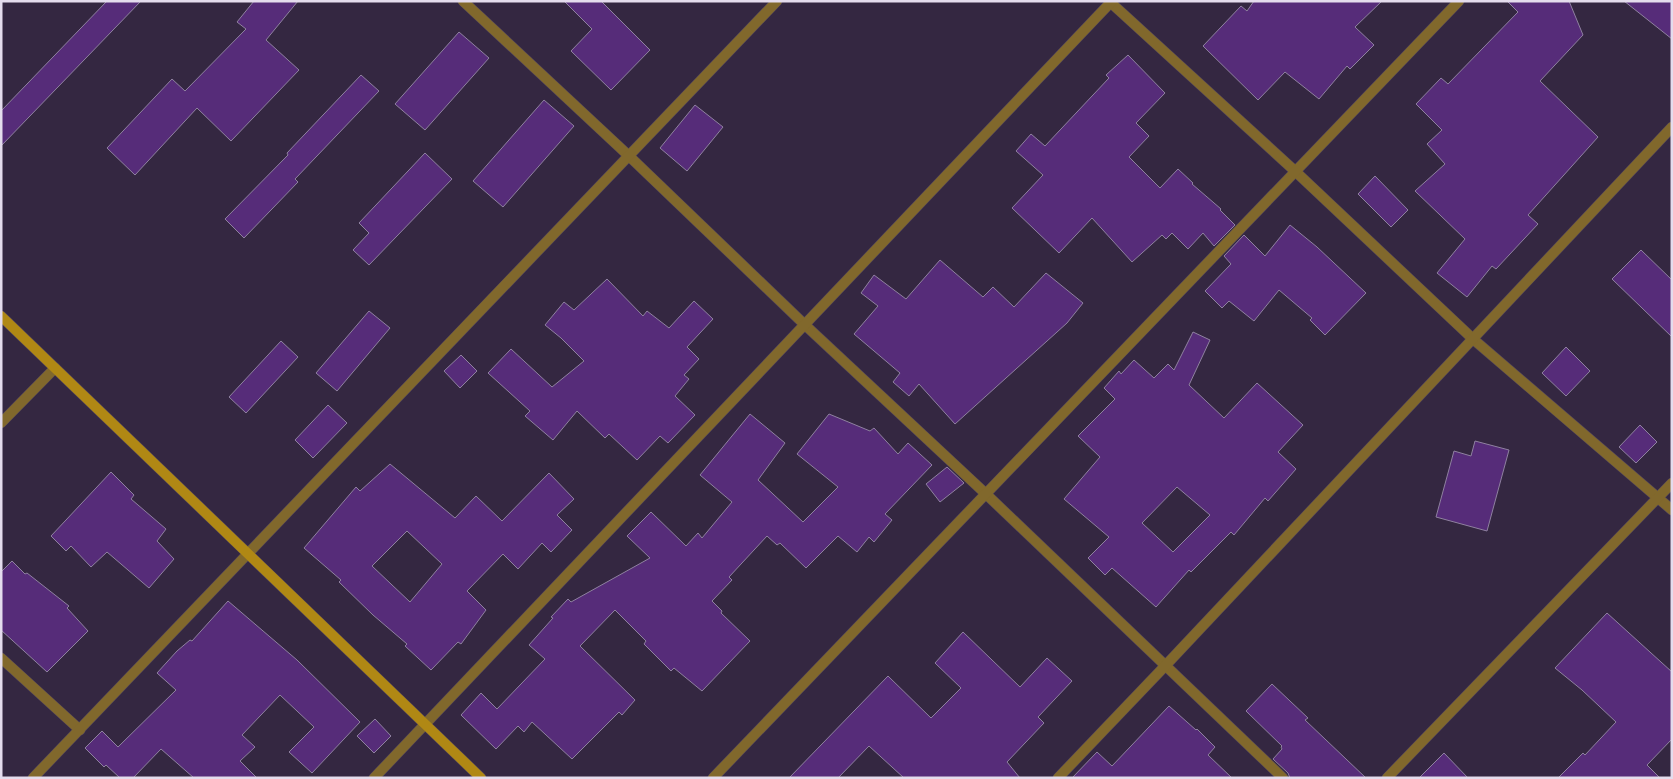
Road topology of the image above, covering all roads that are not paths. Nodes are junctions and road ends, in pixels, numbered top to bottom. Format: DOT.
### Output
graph roads {
  1 [pos="463,1"];
  2 [pos="777,1"];
  3 [pos="1459,1"];
  4 [pos="1111,2"];
  5 [pos="1672,127"];
  6 [pos="629,156"];
  7 [pos="1296,172"];
  8 [pos="1,316"];
  9 [pos="804,324"];
  10 [pos="1473,339"];
  11 [pos="55,368"];
  12 [pos="1,423"];
  13 [pos="1672,484"];
  14 [pos="986,494"];
  15 [pos="1659,497"];
  16 [pos="1672,510"];
  17 [pos="249,553"];
  18 [pos="1,658"];
  19 [pos="1165,666"];
  20 [pos="425,724"];
  21 [pos="80,730"];
  22 [pos="33,778"];
  23 [pos="374,778"];
  24 [pos="481,778"];
  25 [pos="713,778"];
  26 [pos="1058,778"];
  27 [pos="1283,778"];
  28 [pos="1388,778"];
  1 -- 6 [label="street"];
  2 -- 6 [label="street"];
  3 -- 7 [label="street"];
  4 -- 7 [label="street"];
  4 -- 9 [label="street"];
  5 -- 10 [label="street"];
  6 -- 9 [label="street"];
  6 -- 17 [label="street"];
  7 -- 10 [label="street"];
  7 -- 14 [label="street"];
  8 -- 11 [label="street"];
  9 -- 14 [label="street"];
  9 -- 20 [label="street"];
  10 -- 15 [label="street"];
  10 -- 19 [label="street"];
  11 -- 12 [label="street"];
  11 -- 17 [label="street"];
  13 -- 15 [label="street"];
  14 -- 19 [label="street"];
  14 -- 25 [label="street"];
  15 -- 16 [label="street"];
  15 -- 28 [label="street"];
  17 -- 20 [label="street"];
  17 -- 21 [label="street"];
  18 -- 21 [label="street"];
  19 -- 26 [label="street"];
  19 -- 27 [label="street"];
  20 -- 23 [label="street"];
  20 -- 24 [label="street"];
  21 -- 22 [label="street"];
}
